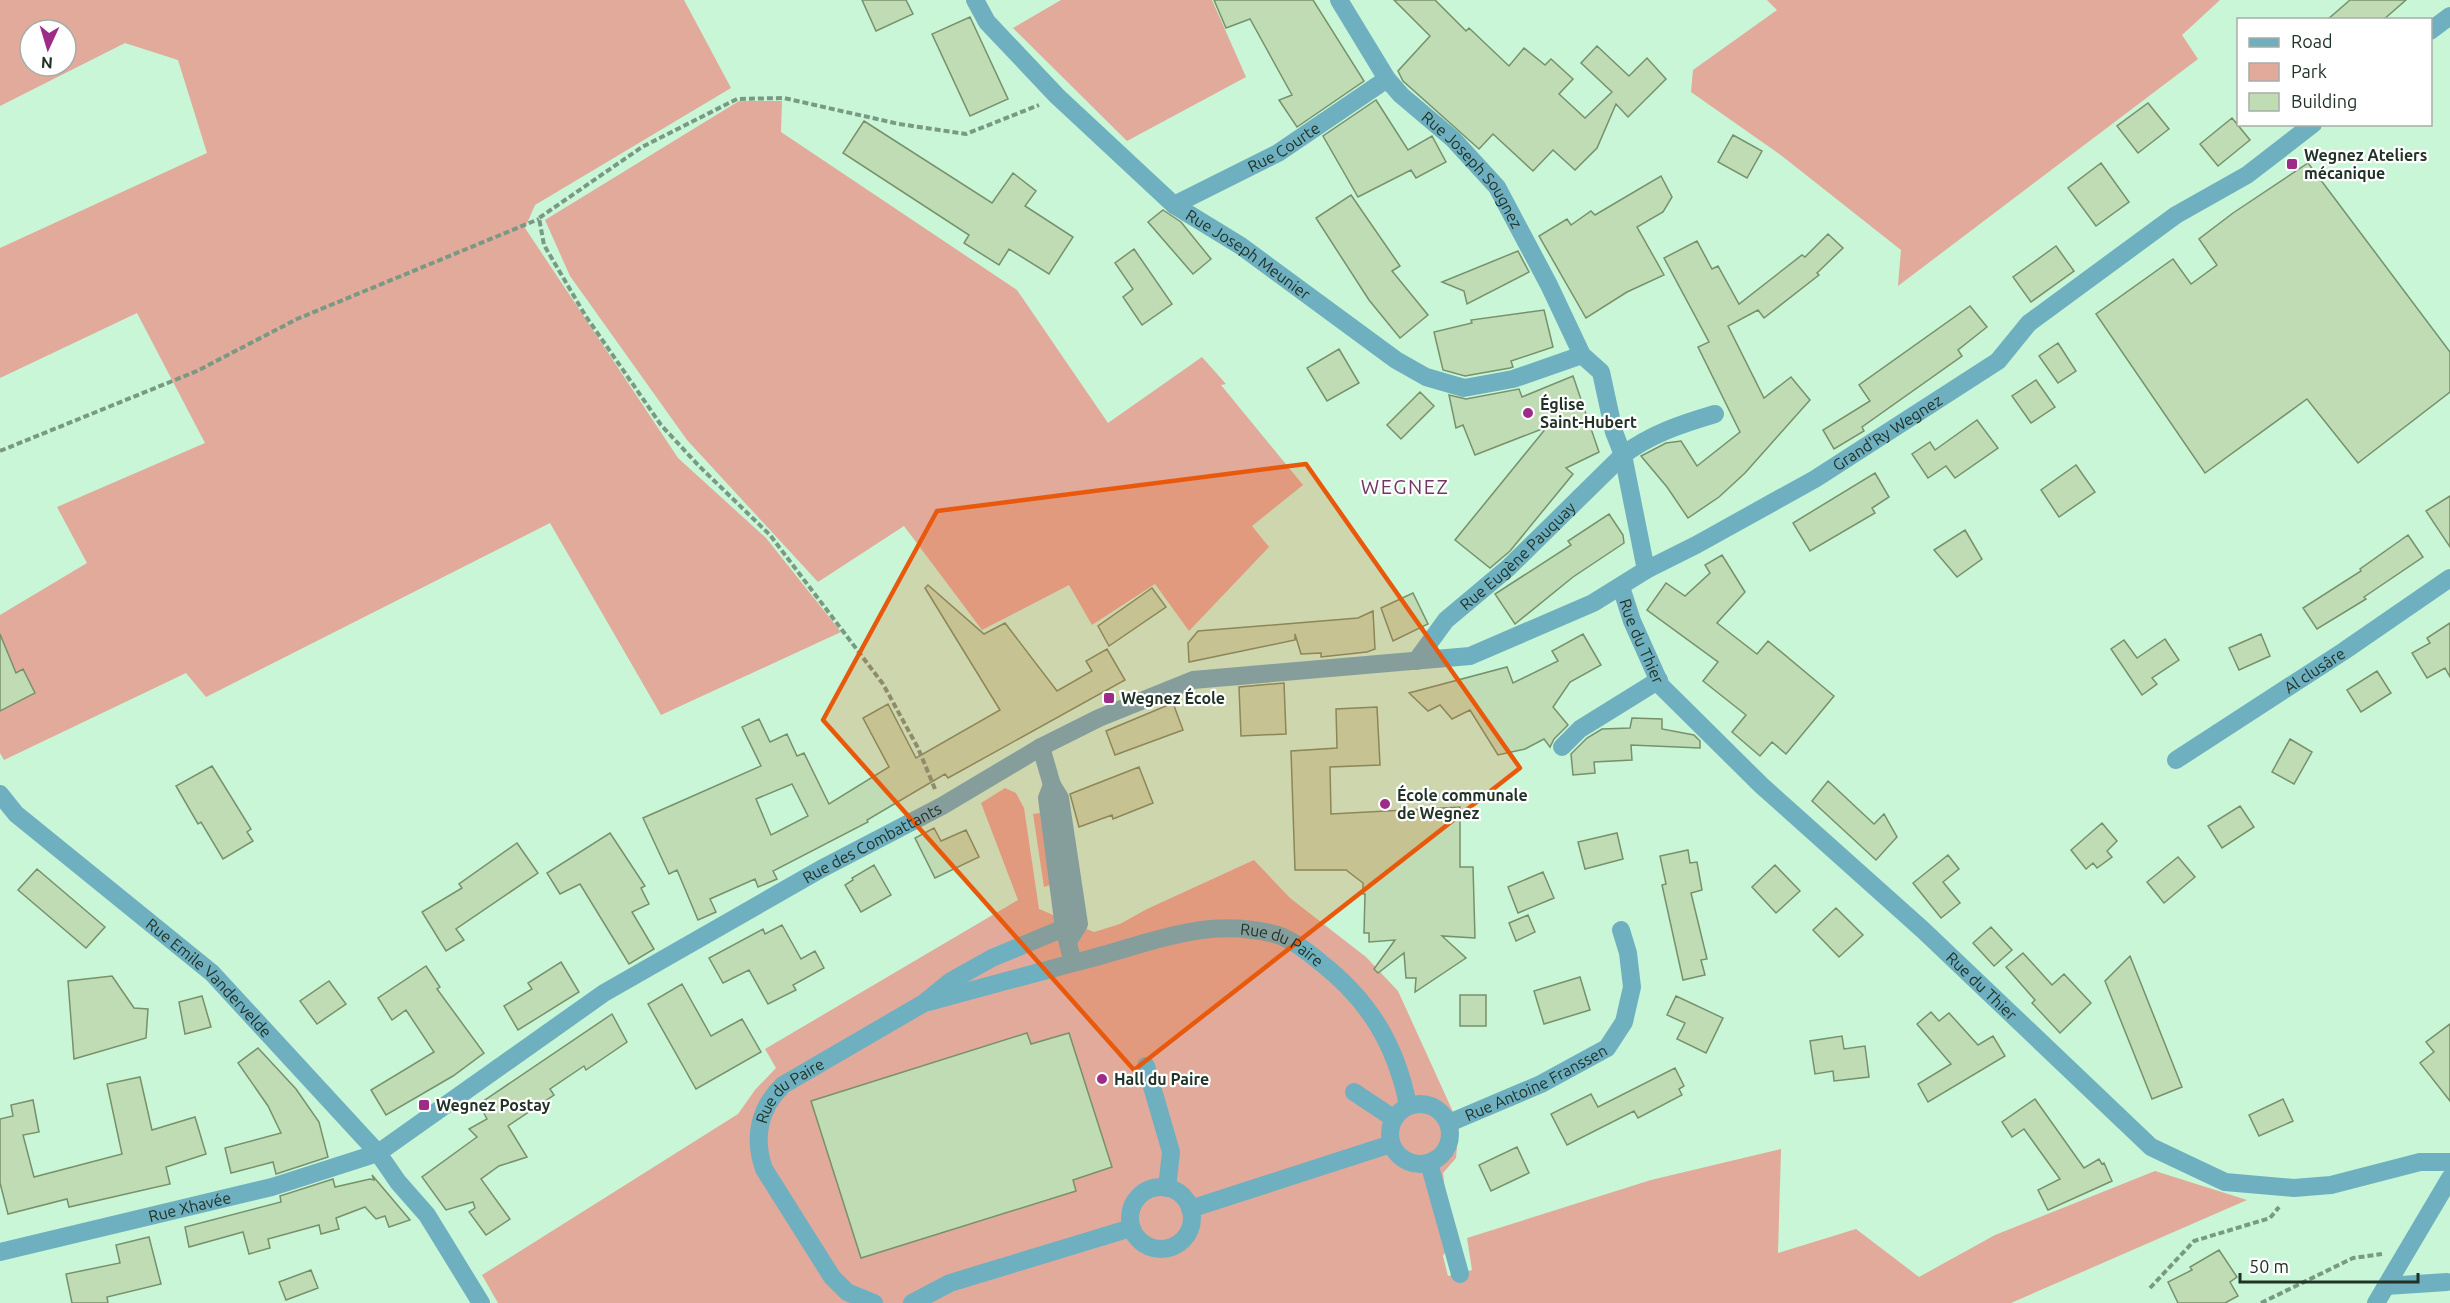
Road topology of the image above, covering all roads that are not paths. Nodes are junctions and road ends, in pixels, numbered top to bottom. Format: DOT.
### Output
graph roads {
  1 [pos="975,0"];
  2 [pos="1339,0"];
  3 [pos="2450,16"];
  4 [pos="2432,30"];
  5 [pos="1387,79"];
  6 [pos="2310,126"];
  7 [pos="1174,205"];
  8 [pos="1582,355"];
  9 [pos="1715,414"];
  10 [pos="1623,455"];
  11 [pos="1646,570"];
  12 [pos="2450,578"];
  13 [pos="1621,588"];
  14 [pos="1416,661"];
  15 [pos="1659,680"];
  16 [pos="1041,747"];
  17 [pos="1562,747"];
  18 [pos="2175,760"];
  19 [pos="0,794"];
  20 [pos="1621,930"];
  21 [pos="1067,934"];
  22 [pos="1074,963"];
  23 [pos="924,1003"];
  24 [pos="1146,1066"];
  25 [pos="1354,1092"];
  26 [pos="1408,1106"];
  27 [pos="1393,1118"];
  28 [pos="1449,1123"];
  29 [pos="1391,1144"];
  30 [pos="378,1153"];
  31 [pos="2450,1162"];
  32 [pos="1428,1163"];
  33 [pos="2450,1179"];
  34 [pos="1167,1188"];
  35 [pos="1190,1209"];
  36 [pos="1131,1228"];
  37 [pos="0,1252"];
  38 [pos="1460,1274"];
  39 [pos="2447,1282"];
  40 [pos="2386,1286"];
  41 [pos="481,1303"];
  42 [pos="874,1303"];
  43 [pos="912,1303"];
  44 [pos="2376,1303"];
  1 -- 7 [label="street, Rue Joseph Meunier"];
  2 -- 5 [label="street, Rue Joseph Sougnez"];
  3 -- 4 [label="street"];
  5 -- 7 [label="street, Rue Courte"];
  5 -- 8 [label="street, Rue Joseph Sougnez"];
  6 -- 11 [label="street, Grand'Ry Wegnez"];
  7 -- 8 [label="street, Rue Joseph Meunier"];
  8 -- 10 [label="street, Rue Joseph Sougnez"];
  9 -- 10 [label="street, Rue Eugène Pauquay"];
  10 -- 11 [label="street, Rue Joseph Sougnez"];
  10 -- 14 [label="street, Rue Eugène Pauquay"];
  11 -- 13 [label="street, Grand'Ry Wegnez"];
  12 -- 18 [label="street, Al clusâre"];
  13 -- 14 [label="street, Grand'Ry Wegnez"];
  13 -- 15 [label="street, Rue du Thier"];
  14 -- 16 [label="street, Rue des Combattants"];
  15 -- 17 [label="street"];
  15 -- 31 [label="street, Rue du Thier"];
  16 -- 21 [label="street"];
  16 -- 30 [label="street, Rue des Combattants"];
  19 -- 30 [label="street, Rue Emile Vandervelde"];
  20 -- 28 [label="street, Rue Antoine Franssen"];
  21 -- 22 [label="street"];
  21 -- 23 [label="street, Rue du Paire"];
  22 -- 23 [label="street, Rue du Paire"];
  22 -- 26 [label="street, Rue du Paire"];
  23 -- 42 [label="street, Rue du Paire"];
  24 -- 34 [label="street"];
  25 -- 27 [label="street"];
  26 -- 27 [label="street"];
  26 -- 28 [label="street"];
  27 -- 29 [label="street"];
  28 -- 32 [label="street"];
  29 -- 32 [label="street"];
  29 -- 35 [label="street"];
  30 -- 37 [label="street, Rue Xhavée"];
  30 -- 41 [label="street, Rue Emile Vandervelde"];
  32 -- 38 [label="street"];
  33 -- 40 [label="street"];
  34 -- 35 [label="street"];
  34 -- 36 [label="street"];
  35 -- 36 [label="street"];
  36 -- 43 [label="street"];
  39 -- 40 [label="street"];
  40 -- 44 [label="street"];
}
